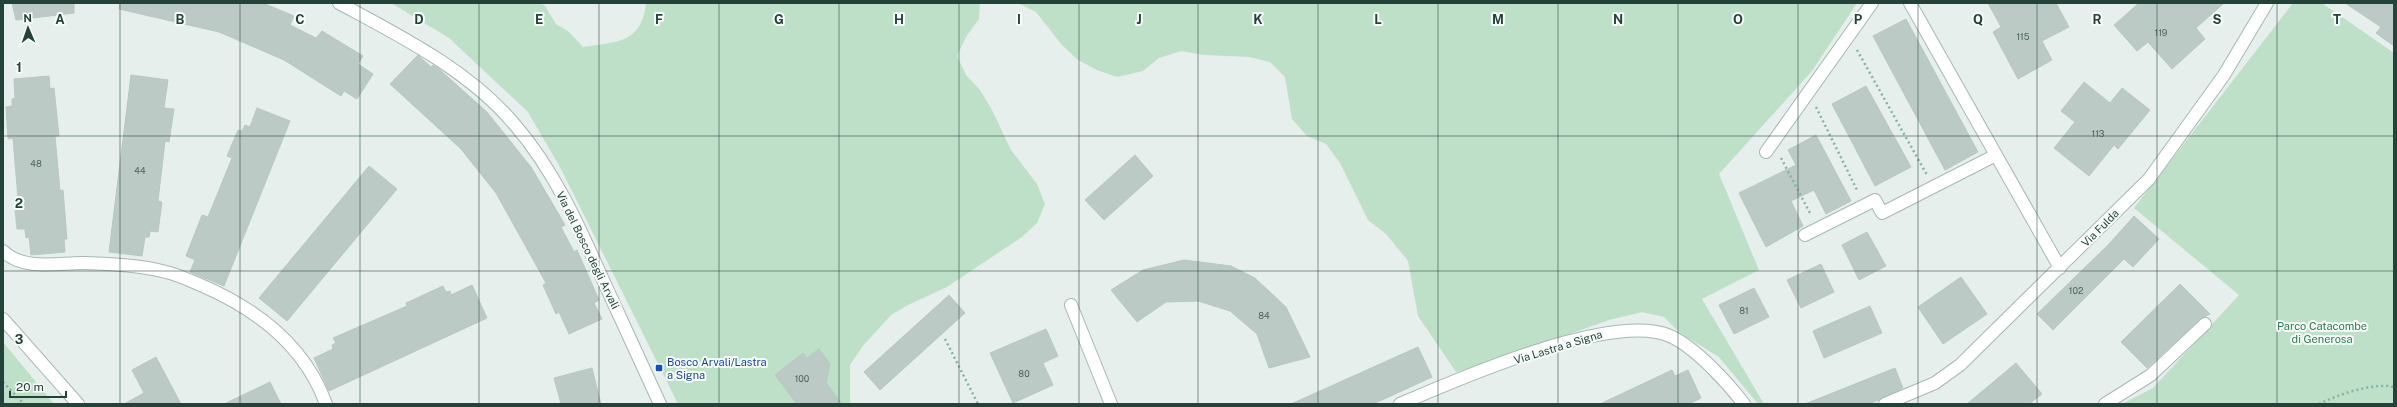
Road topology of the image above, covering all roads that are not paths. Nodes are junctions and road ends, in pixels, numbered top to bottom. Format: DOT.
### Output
graph roads {
  1 [pos="339,3"];
  2 [pos="1872,3"];
  3 [pos="1910,3"];
  4 [pos="2265,4"];
  5 [pos="1770,147"];
  6 [pos="1996,156"];
  7 [pos="1805,235"];
  8 [pos="3,251"];
  9 [pos="2060,268"];
  10 [pos="1071,305"];
  11 [pos="3,319"];
  12 [pos="2205,324"];
  13 [pos="78,404"];
  14 [pos="326,404"];
  15 [pos="660,404"];
  16 [pos="1111,404"];
  17 [pos="1400,404"];
  18 [pos="1744,404"];
  19 [pos="1884,404"];
  20 [pos="2105,404"];
  1 -- 15 [label="street, Via del Bosco degli Arvali"];
  2 -- 5 [label="street"];
  3 -- 6 [label="street"];
  4 -- 9 [label="street, Via Fulda"];
  6 -- 7 [label="street"];
  6 -- 9 [label="street"];
  8 -- 14 [label="street"];
  9 -- 19 [label="street, Via Fulda"];
  10 -- 16 [label="street"];
  11 -- 13 [label="street"];
  12 -- 20 [label="street"];
  17 -- 18 [label="street, Via Lastra a Signa"];
}
